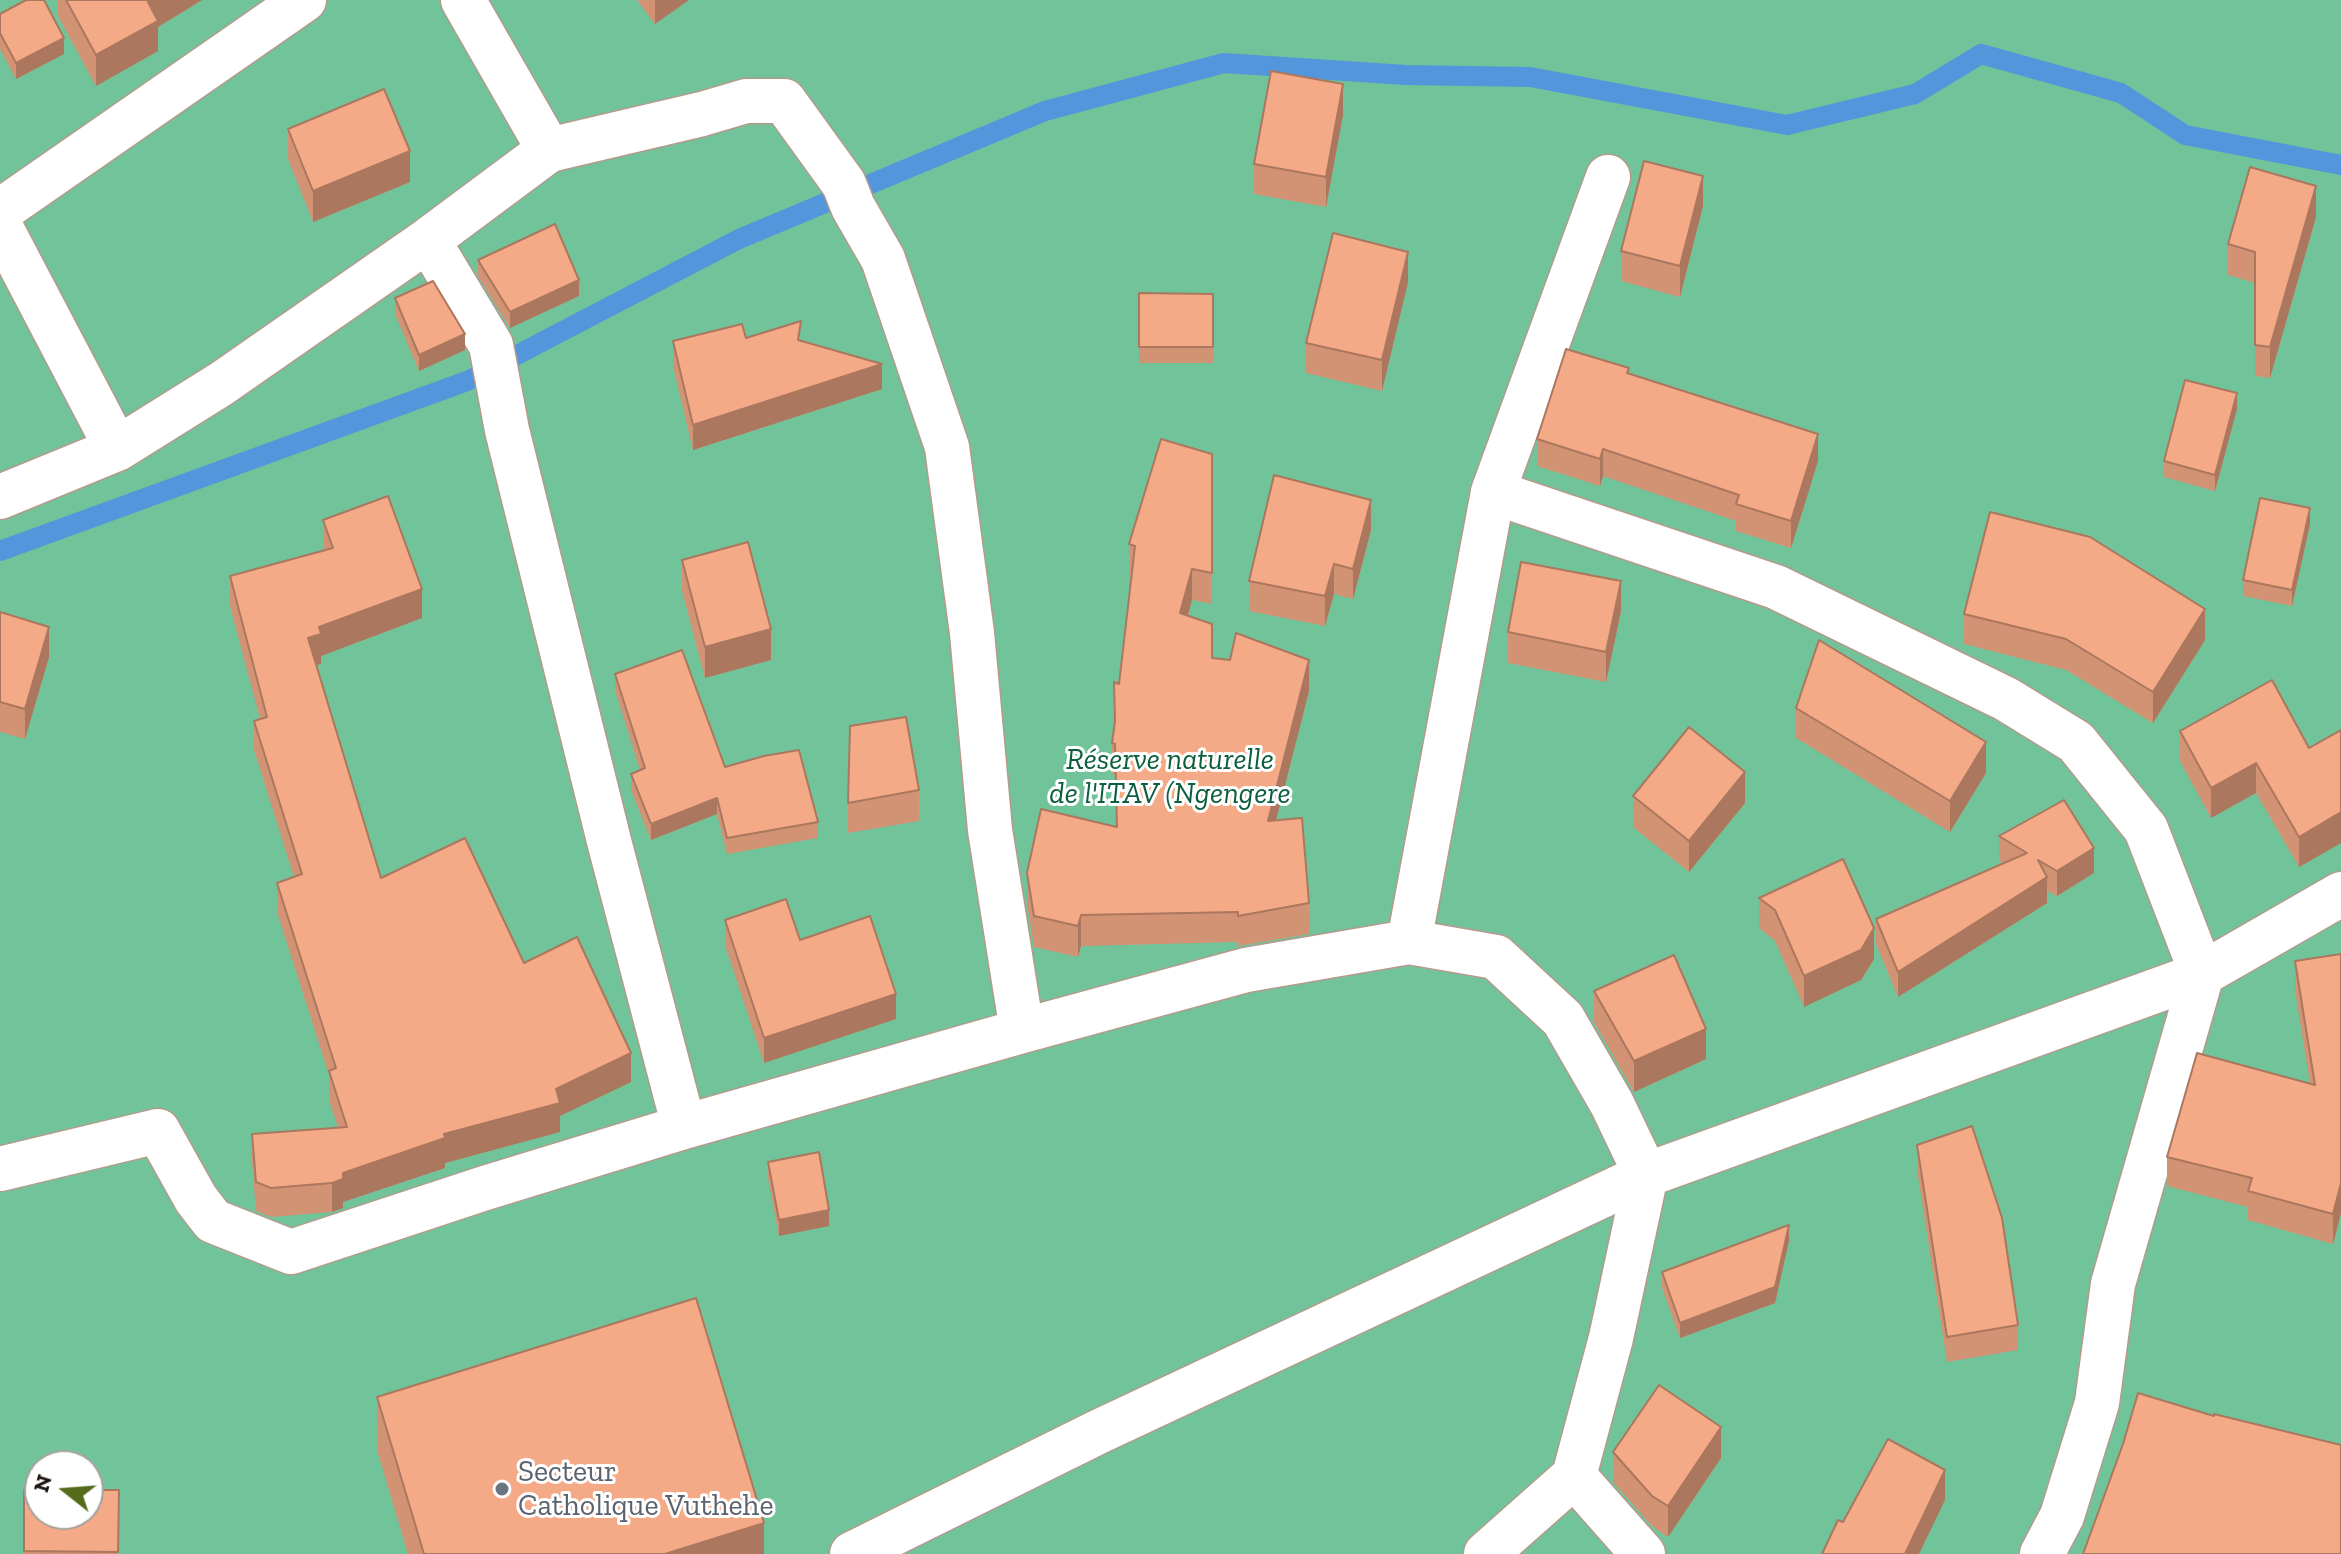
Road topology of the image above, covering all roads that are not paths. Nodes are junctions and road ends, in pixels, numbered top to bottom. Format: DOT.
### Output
graph roads {
  1 [pos="304,0"];
  2 [pos="463,0"];
  3 [pos="549,150"];
  4 [pos="1608,177"];
  5 [pos="0,211"];
  6 [pos="0,226"];
  7 [pos="428,240"];
  8 [pos="117,449"];
  9 [pos="1493,492"];
  10 [pos="0,497"];
  11 [pos="2341,894"];
  12 [pos="1409,942"];
  13 [pos="2202,974"];
  14 [pos="1022,1031"];
  15 [pos="684,1127"];
  16 [pos="0,1169"];
  17 [pos="1646,1175"];
  18 [pos="1574,1476"];
  19 [pos="852,1554"];
  20 [pos="1486,1554"];
  21 [pos="1643,1554"];
  22 [pos="2042,1554"];
  1 -- 5 [label="street"];
  2 -- 3 [label="street"];
  3 -- 7 [label="street"];
  3 -- 14 [label="street"];
  4 -- 9 [label="street"];
  6 -- 8 [label="street"];
  7 -- 8 [label="street"];
  7 -- 15 [label="street"];
  8 -- 10 [label="street"];
  9 -- 12 [label="street"];
  9 -- 13 [label="street"];
  11 -- 13 [label="street"];
  12 -- 14 [label="street"];
  12 -- 17 [label="street"];
  13 -- 17 [label="street"];
  13 -- 22 [label="street"];
  14 -- 15 [label="street"];
  15 -- 16 [label="street"];
  17 -- 18 [label="street"];
  17 -- 19 [label="street"];
  18 -- 20 [label="street"];
  18 -- 21 [label="street"];
}
